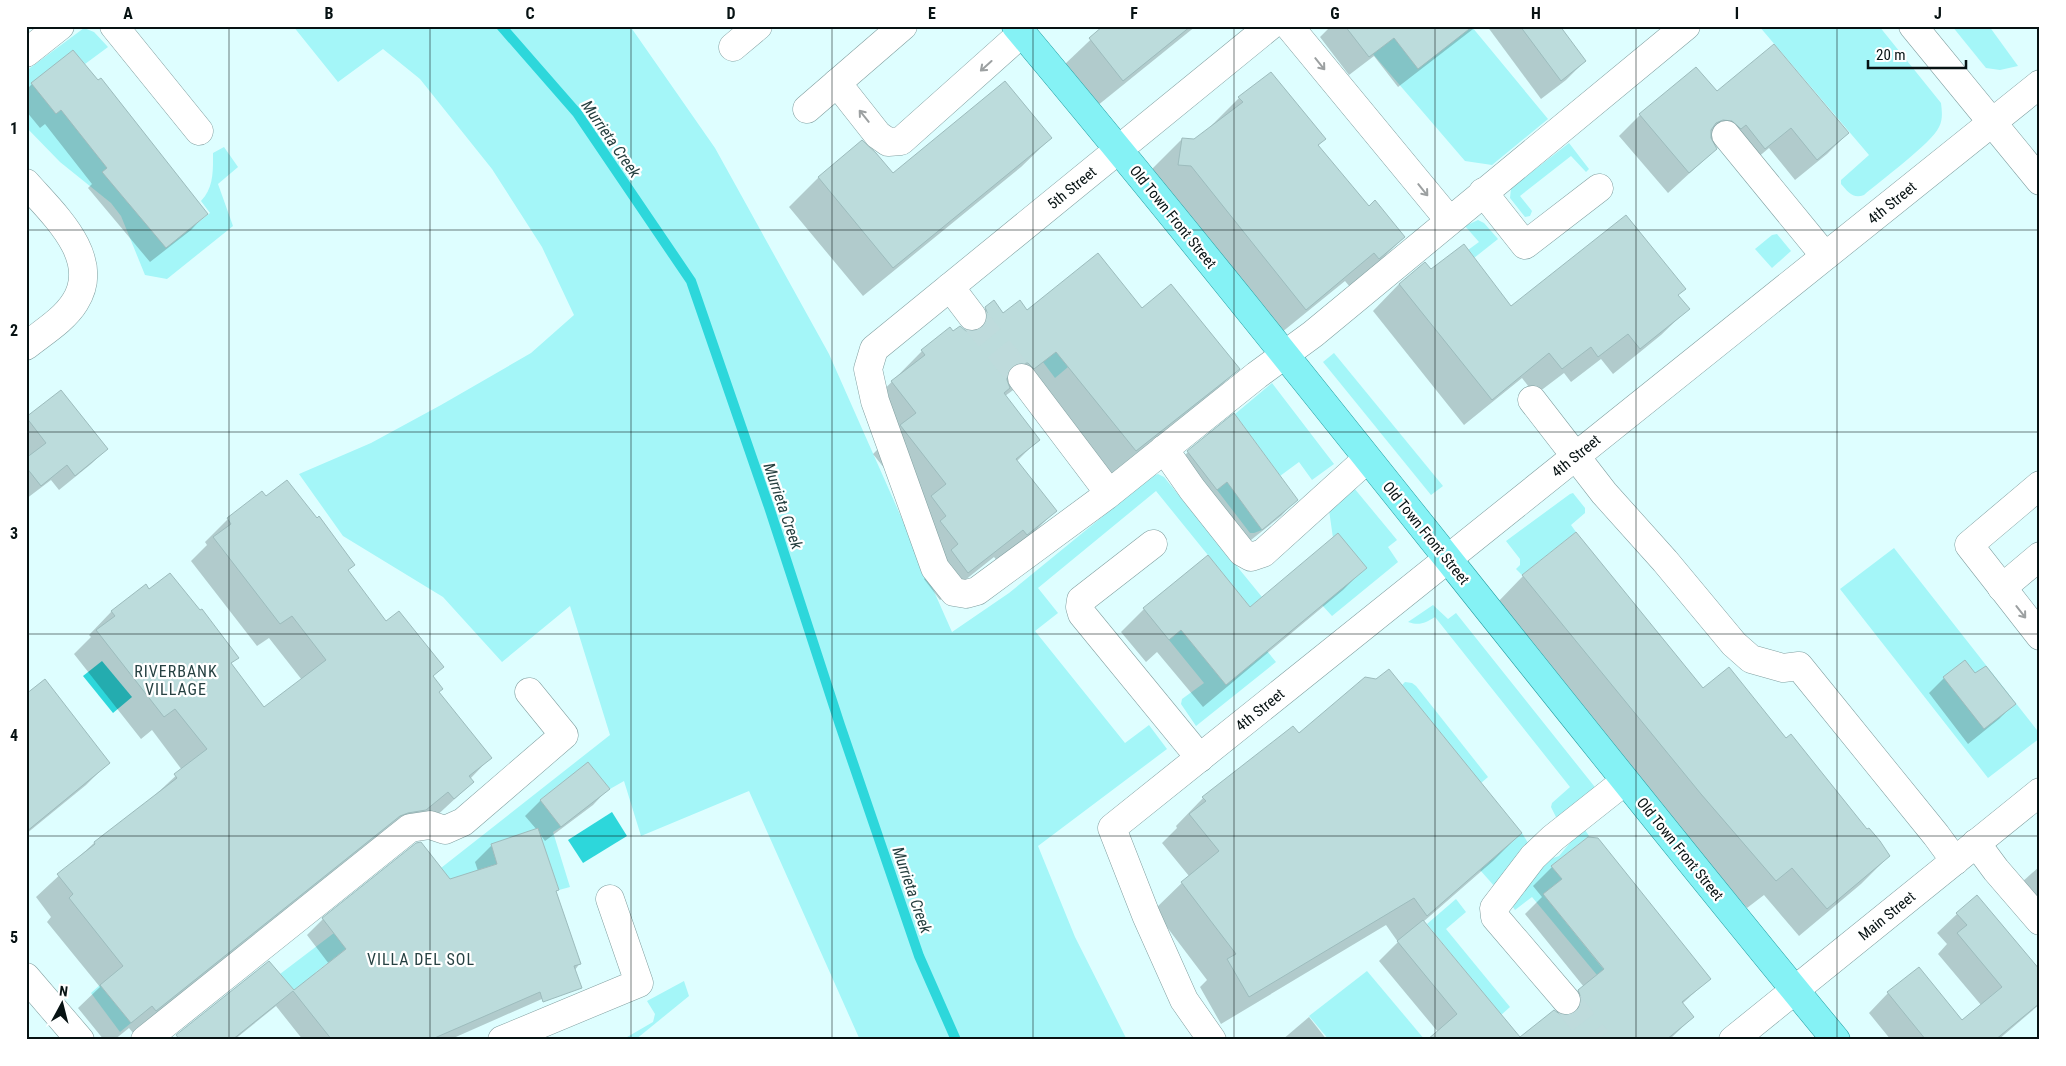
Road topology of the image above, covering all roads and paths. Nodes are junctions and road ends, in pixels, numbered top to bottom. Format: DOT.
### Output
graph roads {
  1 [pos="60,26"];
  2 [pos="114,26"];
  3 [pos="758,26"];
  4 [pos="903,26"];
  5 [pos="1270,26"];
  6 [pos="1289,26"];
  7 [pos="1686,26"];
  8 [pos="1913,26"];
  9 [pos="1019,30"];
  10 [pos="733,47"];
  11 [pos="26,53"];
  12 [pos="837,83"];
  13 [pos="2040,84"];
  14 [pos="807,109"];
  15 [pos="1992,122"];
  16 [pos="199,131"];
  17 [pos="1726,135"];
  18 [pos="1119,149"];
  19 [pos="2040,181"];
  20 [pos="26,183"];
  21 [pos="1599,188"];
  22 [pos="1483,192"];
  23 [pos="1449,220"];
  24 [pos="1825,256"];
  25 [pos="950,287"];
  26 [pos="972,316"];
  27 [pos="26,346"];
  28 [pos="1284,356"];
  29 [pos="1022,378"];
  30 [pos="1532,400"];
  31 [pos="1164,449"];
  32 [pos="1575,457"];
  33 [pos="1367,459"];
  34 [pos="2040,485"];
  35 [pos="1109,493"];
  36 [pos="1153,544"];
  37 [pos="2040,556"];
  38 [pos="1448,559"];
  39 [pos="2002,588"];
  40 [pos="2040,636"];
  41 [pos="529,692"];
  42 [pos="1200,758"];
  43 [pos="1625,781"];
  44 [pos="2040,792"];
  45 [pos="1976,843"];
  46 [pos="1955,861"];
  47 [pos="610,899"];
  48 [pos="2040,921"];
  49 [pos="26,977"];
  50 [pos="1795,990"];
  51 [pos="1566,1000"];
  52 [pos="80,1040"];
  53 [pos="145,1040"];
  54 [pos="502,1040"];
  55 [pos="1212,1040"];
  56 [pos="1733,1040"];
  57 [pos="1836,1040"];
  1 -- 11 [label="street"];
  2 -- 16 [label="street"];
  3 -- 10 [label="street"];
  4 -- 12 [label="street"];
  5 -- 18 [label="street, 5th Street"];
  6 -- 23 [label="street, one-way"];
  7 -- 22 [label="street"];
  8 -- 15 [label="street"];
  9 -- 12 [label="street, one-way"];
  9 -- 18 [label="main road, Old Town Front Street"];
  12 -- 14 [label="street"];
  13 -- 15 [label="street, 4th Street"];
  15 -- 19 [label="street"];
  15 -- 24 [label="street, 4th Street"];
  17 -- 24 [label="street"];
  18 -- 25 [label="street, 5th Street"];
  18 -- 28 [label="main road, Old Town Front Street"];
  20 -- 27 [label="street"];
  21 -- 22 [label="street"];
  22 -- 23 [label="street"];
  23 -- 28 [label="street"];
  24 -- 32 [label="street, 4th Street"];
  25 -- 26 [label="street"];
  25 -- 35 [label="street, 5th Street"];
  28 -- 31 [label="street"];
  28 -- 33 [label="main road, Old Town Front Street"];
  29 -- 35 [label="street"];
  30 -- 32 [label="street"];
  31 -- 33 [label="street"];
  31 -- 35 [label="street"];
  32 -- 38 [label="street, 4th Street"];
  32 -- 46 [label="street"];
  33 -- 38 [label="main road, Old Town Front Street"];
  34 -- 39 [label="street"];
  36 -- 42 [label="street"];
  37 -- 39 [label="street"];
  38 -- 42 [label="street, 4th Street"];
  38 -- 43 [label="main road, Old Town Front Street"];
  39 -- 40 [label="street, one-way"];
  41 -- 53 [label="street"];
  42 -- 55 [label="street, 4th Street"];
  43 -- 50 [label="main road, Old Town Front Street"];
  43 -- 51 [label="street"];
  44 -- 45 [label="street, Main Street"];
  45 -- 46 [label="street, Main Street"];
  45 -- 48 [label="street"];
  46 -- 50 [label="street, Main Street"];
  47 -- 54 [label="street"];
  49 -- 52 [label="street"];
  50 -- 56 [label="street, Main Street"];
  50 -- 57 [label="main road, Old Town Front Street"];
}
